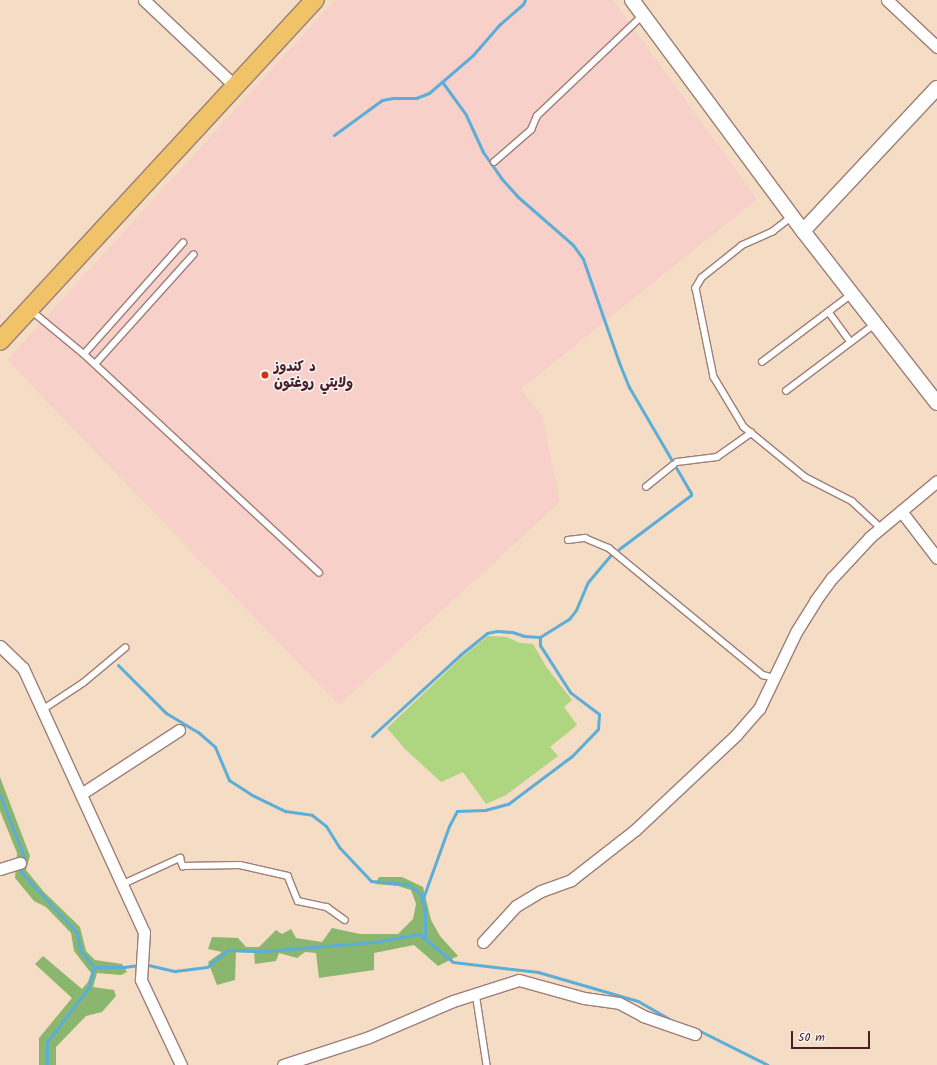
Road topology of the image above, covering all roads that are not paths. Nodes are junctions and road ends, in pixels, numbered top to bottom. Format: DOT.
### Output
graph roads {
  1 [pos="144,0"];
  2 [pos="315,0"];
  3 [pos="632,0"];
  4 [pos="887,0"];
  5 [pos="643,15"];
  6 [pos="937,47"];
  7 [pos="236,87"];
  8 [pos="937,88"];
  9 [pos="494,162"];
  10 [pos="792,216"];
  11 [pos="803,231"];
  12 [pos="183,243"];
  13 [pos="193,255"];
  14 [pos="852,294"];
  15 [pos="30,310"];
  16 [pos="829,312"];
  17 [pos="875,324"];
  18 [pos="0,341"];
  19 [pos="851,342"];
  20 [pos="84,354"];
  21 [pos="762,362"];
  22 [pos="95,364"];
  23 [pos="786,391"];
  24 [pos="937,403"];
  25 [pos="751,433"];
  26 [pos="937,481"];
  27 [pos="646,487"];
  28 [pos="901,511"];
  29 [pos="880,528"];
  30 [pos="568,540"];
  31 [pos="937,558"];
  32 [pos="319,572"];
  33 [pos="0,646"];
  34 [pos="125,648"];
  35 [pos="774,678"];
  36 [pos="42,710"];
  37 [pos="180,730"];
  38 [pos="81,794"];
  39 [pos="20,862"];
  40 [pos="0,869"];
  41 [pos="123,884"];
  42 [pos="345,920"];
  43 [pos="484,942"];
  44 [pos="476,993"];
  45 [pos="695,1034"];
  46 [pos="181,1065"];
  47 [pos="283,1065"];
  48 [pos="487,1065"];
  1 -- 7 [label="street"];
  2 -- 7 [label="highway"];
  3 -- 5 [label="street"];
  4 -- 6 [label="street"];
  5 -- 9 [label="lane"];
  5 -- 10 [label="street"];
  7 -- 15 [label="highway"];
  8 -- 11 [label="street"];
  10 -- 11 [label="street"];
  10 -- 25 [label="lane"];
  11 -- 14 [label="street"];
  12 -- 20 [label="lane"];
  13 -- 22 [label="lane"];
  14 -- 16 [label="lane"];
  14 -- 17 [label="street"];
  15 -- 18 [label="highway"];
  15 -- 20 [label="lane"];
  16 -- 19 [label="lane"];
  16 -- 21 [label="lane"];
  17 -- 19 [label="lane"];
  17 -- 24 [label="street"];
  19 -- 23 [label="lane"];
  20 -- 22 [label="lane"];
  22 -- 32 [label="lane"];
  25 -- 27 [label="lane"];
  25 -- 29 [label="lane"];
  26 -- 28 [label="street"];
  28 -- 29 [label="street"];
  28 -- 31 [label="street"];
  29 -- 35 [label="street"];
  30 -- 35 [label="lane"];
  33 -- 36 [label="street"];
  34 -- 36 [label="lane"];
  35 -- 43 [label="street"];
  36 -- 38 [label="street"];
  37 -- 38 [label="street"];
  38 -- 41 [label="street"];
  39 -- 40 [label="street"];
  41 -- 42 [label="lane"];
  41 -- 46 [label="street"];
  44 -- 45 [label="street"];
  44 -- 47 [label="street"];
  44 -- 48 [label="lane"];
}
